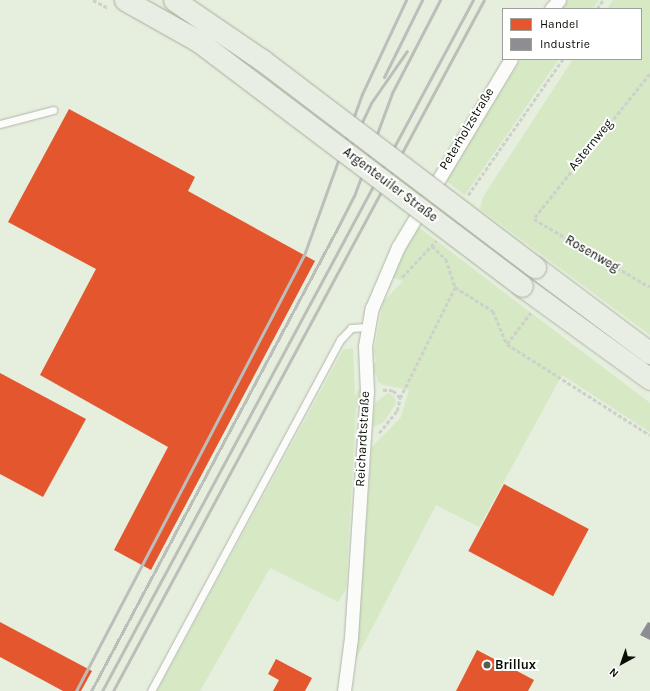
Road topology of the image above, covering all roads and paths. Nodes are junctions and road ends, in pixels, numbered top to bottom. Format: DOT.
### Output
graph roads {
  1 [pos="125,0"];
  2 [pos="174,0"];
  3 [pos="559,0"];
  4 [pos="552,8"];
  5 [pos="510,60"];
  6 [pos="562,60"];
  7 [pos="650,74"];
  8 [pos="53,110"];
  9 [pos="0,124"];
  10 [pos="424,200"];
  11 [pos="464,201"];
  12 [pos="534,219"];
  13 [pos="441,233"];
  14 [pos="432,246"];
  15 [pos="455,286"];
  16 [pos="650,286"];
  17 [pos="376,293"];
  18 [pos="532,310"];
  19 [pos="367,326"];
  20 [pos="507,344"];
  21 [pos="650,353"];
  22 [pos="650,380"];
  23 [pos="366,392"];
  24 [pos="400,398"];
  25 [pos="650,435"];
  26 [pos="364,438"];
  27 [pos="151,691"];
  28 [pos="344,691"];
  1 -- 22 [label="main road, Argenteuiler Straße, bridge"];
  2 -- 21 [label="main road, Argenteuiler Straße, bridge"];
  3 -- 4 [label="street"];
  5 -- 10 [label="street, Peterholzstraße"];
  6 -- 11 [label="path"];
  7 -- 12 [label="path, Asternweg"];
  8 -- 9 [label="lane"];
  10 -- 17 [label="street, Reichardtstraße"];
  12 -- 16 [label="path, Rosenweg"];
  13 -- 14 [label="path"];
  14 -- 15 [label="path"];
  14 -- 17 [label="path"];
  15 -- 20 [label="path"];
  15 -- 24 [label="path"];
  17 -- 19 [label="street, Reichardtstraße"];
  18 -- 20 [label="path"];
  19 -- 23 [label="street, Reichardtstraße"];
  19 -- 27 [label="lane"];
  20 -- 25 [label="path"];
  23 -- 24 [label="path"];
  23 -- 26 [label="street, Reichardtstraße"];
  24 -- 26 [label="path"];
  26 -- 28 [label="street, Reichardtstraße"];
}
